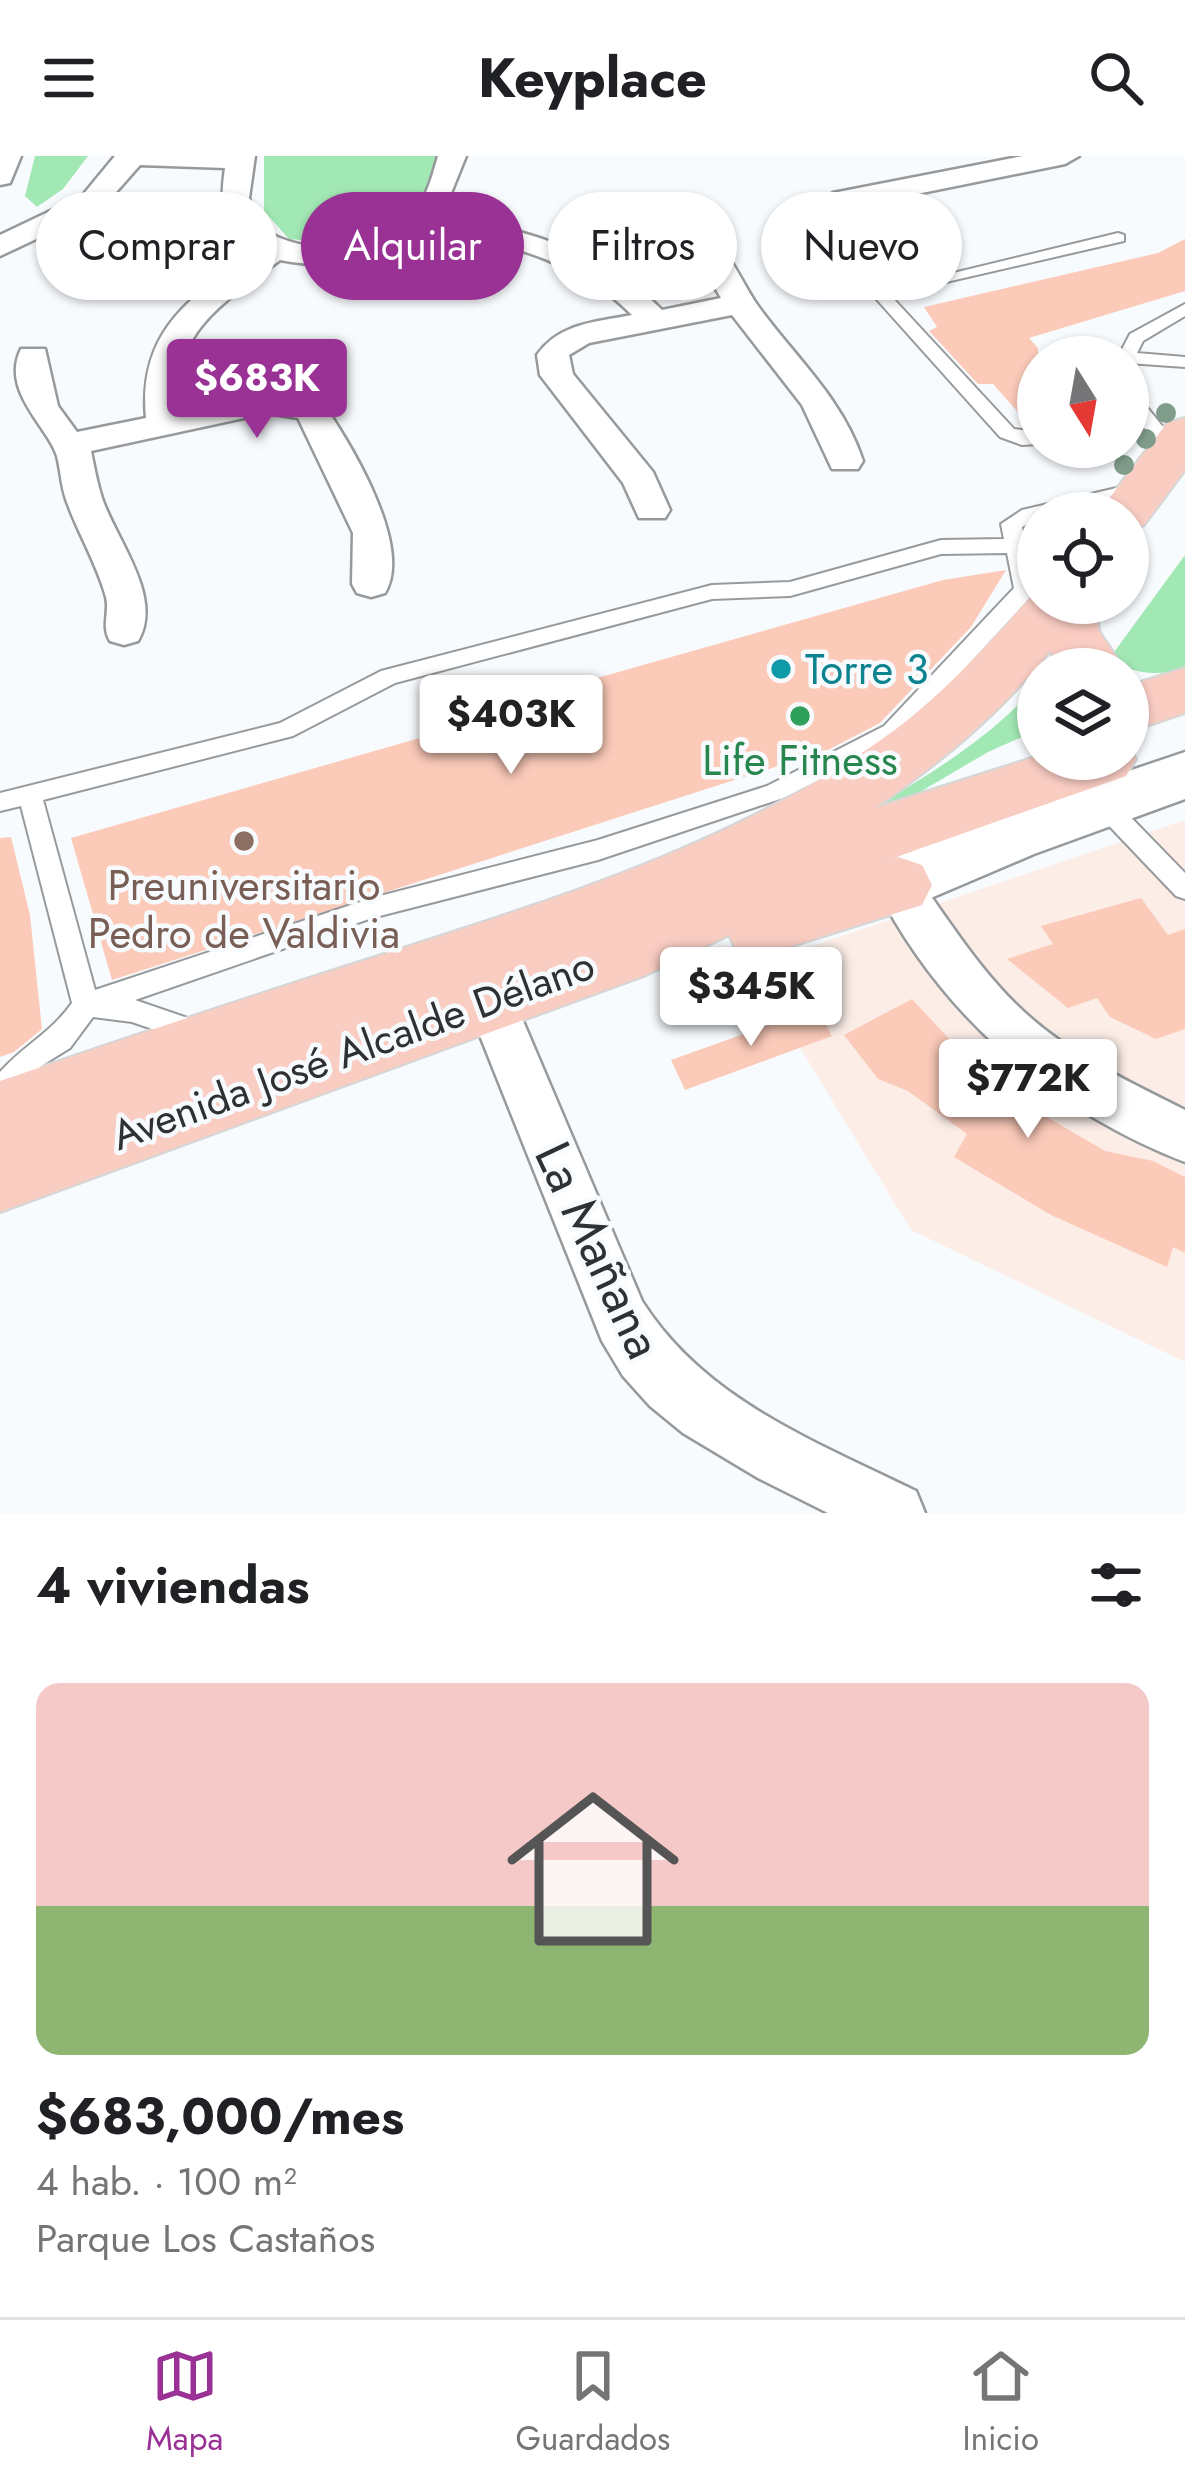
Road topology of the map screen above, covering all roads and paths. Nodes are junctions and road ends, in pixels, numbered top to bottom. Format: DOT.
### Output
graph roads {
  1 [pos="8,156"];
  2 [pos="126,156"];
  3 [pos="452,156"];
  4 [pos="1065,156"];
  5 [pos="240,158"];
  6 [pos="0,178"];
  7 [pos="435,192"];
  8 [pos="883,192"];
  9 [pos="0,213"];
  10 [pos="1118,238"];
  11 [pos="5,245"];
  12 [pos="282,252"];
  13 [pos="301,252"];
  14 [pos="524,255"];
  15 [pos="737,298"];
  16 [pos="740,304"];
  17 [pos="1185,309"];
  18 [pos="643,321"];
  19 [pos="1139,336"];
  20 [pos="33,356"];
  21 [pos="1149,359"];
  22 [pos="1185,362"];
  23 [pos="177,420"];
  24 [pos="1017,437"];
  25 [pos="72,444"];
  26 [pos="845,461"];
  27 [pos="1157,471"];
  28 [pos="652,510"];
  29 [pos="1013,546"];
  30 [pos="371,584"];
  31 [pos="995,619"];
  32 [pos="1043,624"];
  33 [pos="124,631"];
  34 [pos="981,693"];
  35 [pos="1149,738"];
  36 [pos="1017,751"];
  37 [pos="1149,761"];
  38 [pos="1185,775"];
  39 [pos="1042,780"];
  40 [pos="30,797"];
  41 [pos="0,802"];
  42 [pos="895,857"];
  43 [pos="1185,890"];
  44 [pos="492,1003"];
  45 [pos="86,1005"];
  46 [pos="219,1040"];
  47 [pos="0,1092"];
  48 [pos="0,1116"];
  49 [pos="1185,1137"];
  50 [pos="0,1175"];
  51 [pos="894,1513"];
  1 -- 6 [label="street"];
  2 -- 5 [label="street"];
  2 -- 11 [label="street"];
  3 -- 7 [label="street"];
  4 -- 8 [label="street"];
  5 -- 12 [label="street"];
  9 -- 11 [label="street"];
  10 -- 24 [label="lane"];
  12 -- 13 [label="street"];
  12 -- 23 [label="street"];
  14 -- 18 [label="street"];
  15 -- 16 [label="street"];
  16 -- 18 [label="street"];
  16 -- 26 [label="street"];
  17 -- 19 [label="lane"];
  18 -- 28 [label="street"];
  20 -- 25 [label="street"];
  21 -- 22 [label="lane"];
  23 -- 25 [label="street"];
  23 -- 30 [label="street"];
  25 -- 33 [label="street"];
  27 -- 29 [label="lane"];
  29 -- 31 [label="lane"];
  29 -- 40 [label="lane"];
  31 -- 34 [label="lane"];
  31 -- 45 [label="lane"];
  32 -- 34 [label="main road, Avenida José Alcalde Délano"];
  34 -- 46 [label="main road, Avenida José Alcalde Délano"];
  35 -- 38 [label="street"];
  36 -- 42 [label="main road"];
  37 -- 43 [label="lane"];
  39 -- 42 [label="main road"];
  40 -- 41 [label="lane"];
  40 -- 45 [label="lane"];
  42 -- 44 [label="main road, Avenida José Alcalde Délano"];
  42 -- 49 [label="street"];
  44 -- 50 [label="main road, Avenida José Alcalde Délano"];
  44 -- 51 [label="street, La Mañana"];
  45 -- 46 [label="lane"];
  45 -- 47 [label="lane"];
  46 -- 48 [label="main road, Avenida José Alcalde Délano"];
}
